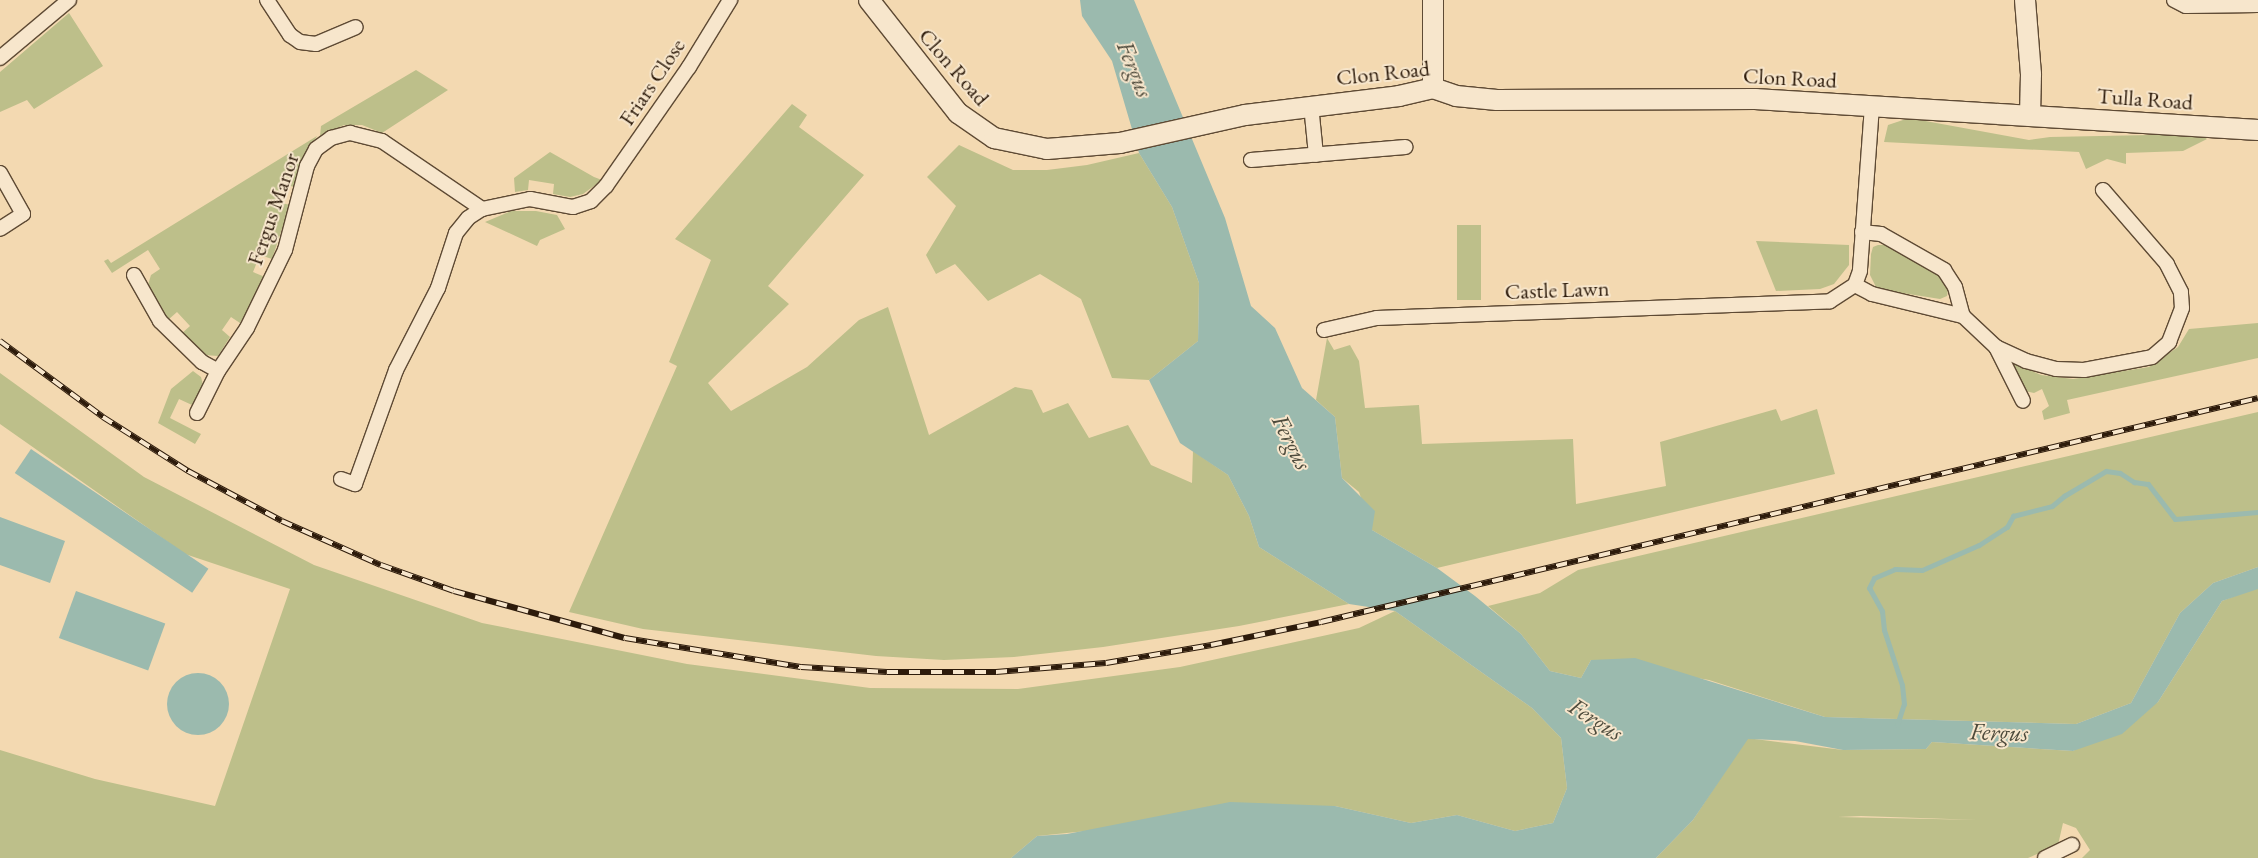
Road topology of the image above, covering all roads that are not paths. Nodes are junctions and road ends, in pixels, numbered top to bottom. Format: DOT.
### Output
graph roads {
  1 [pos="69,0"];
  2 [pos="267,0"];
  3 [pos="730,0"];
  4 [pos="869,0"];
  5 [pos="1433,0"];
  6 [pos="2025,0"];
  7 [pos="2174,0"];
  8 [pos="2258,6"];
  9 [pos="356,27"];
  10 [pos="0,58"];
  11 [pos="1433,88"];
  12 [pos="1311,105"];
  13 [pos="1872,106"];
  14 [pos="2030,116"];
  15 [pos="2258,130"];
  16 [pos="1405,148"];
  17 [pos="1316,155"];
  18 [pos="1251,160"];
  19 [pos="0,173"];
  20 [pos="2103,190"];
  21 [pos="482,209"];
  22 [pos="0,229"];
  23 [pos="1862,232"];
  24 [pos="134,275"];
  25 [pos="1855,286"];
  26 [pos="1963,316"];
  27 [pos="1324,330"];
  28 [pos="1996,347"];
  29 [pos="218,371"];
  30 [pos="2023,401"];
  31 [pos="197,413"];
  32 [pos="341,479"];
  33 [pos="2072,845"];
  34 [pos="2045,858"];
  1 -- 10 [label="street"];
  2 -- 9 [label="street"];
  3 -- 21 [label="street, Friars Close"];
  4 -- 12 [label="main road, Clon Road"];
  5 -- 11 [label="main road"];
  6 -- 14 [label="main road"];
  7 -- 8 [label="street"];
  11 -- 12 [label="main road, Clon Road"];
  11 -- 13 [label="main road, Clon Road"];
  12 -- 17 [label="street"];
  13 -- 14 [label="main road, Clon Road"];
  13 -- 23 [label="street"];
  14 -- 15 [label="main road, Tulla Road"];
  16 -- 17 [label="street"];
  17 -- 18 [label="street"];
  19 -- 22 [label="street"];
  20 -- 28 [label="street"];
  21 -- 29 [label="street, Fergus Manor"];
  21 -- 32 [label="street"];
  23 -- 25 [label="street"];
  23 -- 26 [label="street"];
  24 -- 29 [label="street"];
  25 -- 26 [label="street"];
  25 -- 27 [label="street, Castle Lawn"];
  26 -- 28 [label="street"];
  28 -- 30 [label="street"];
  29 -- 31 [label="street, Fergus Manor"];
  33 -- 34 [label="street"];
}
